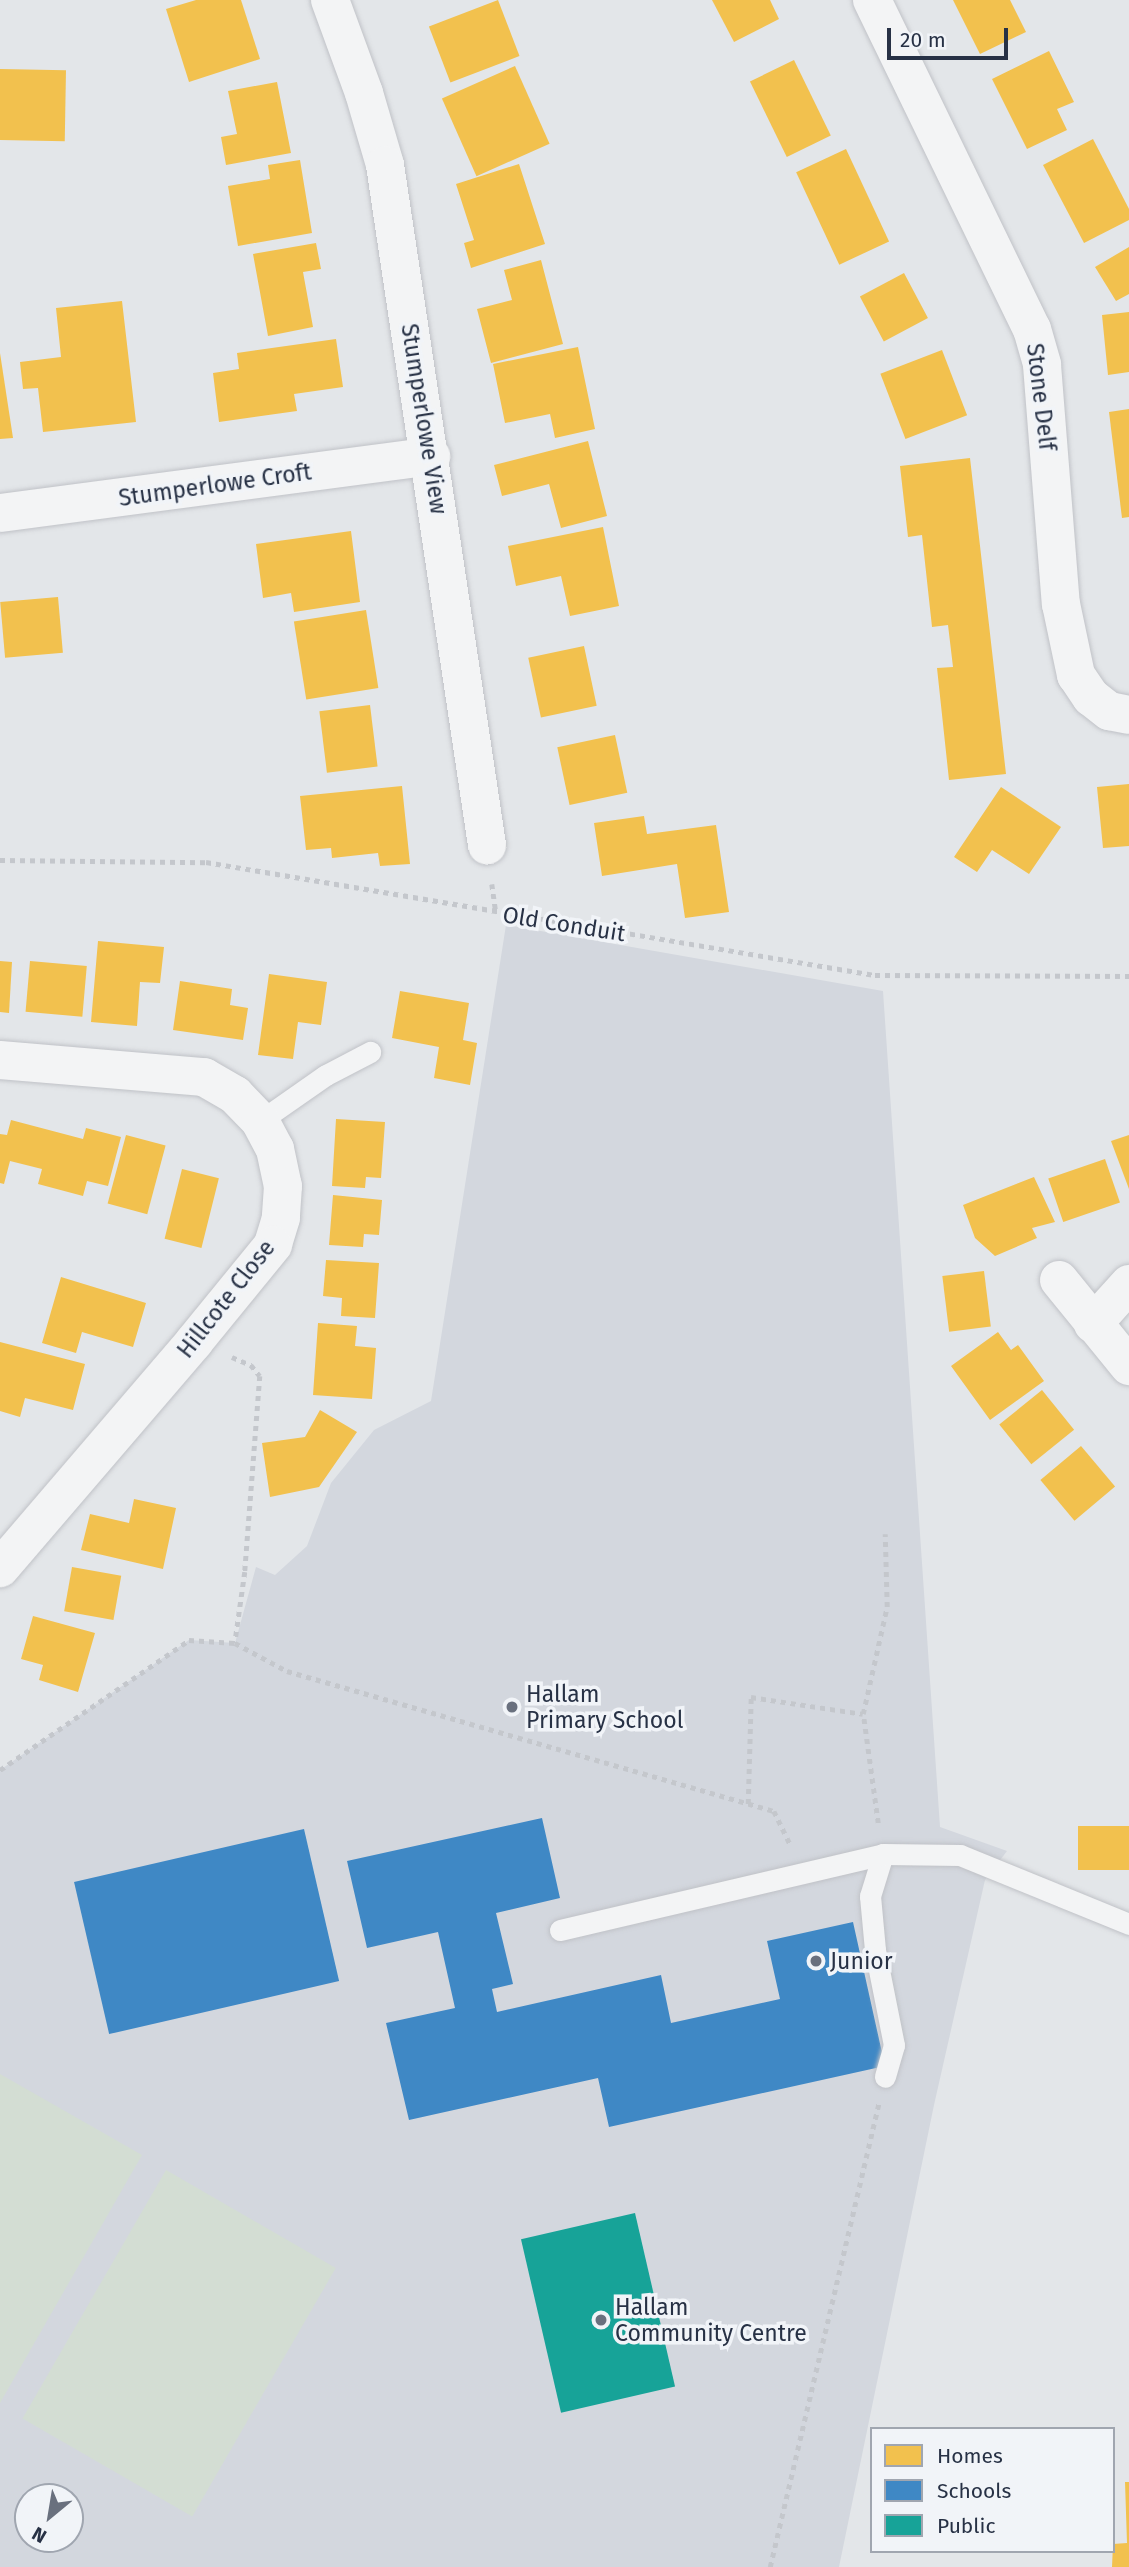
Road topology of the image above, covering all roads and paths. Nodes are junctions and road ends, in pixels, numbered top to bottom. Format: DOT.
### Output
graph roads {
  1 [pos="330,0"];
  2 [pos="872,0"];
  3 [pos="431,456"];
  4 [pos="0,513"];
  5 [pos="1129,715"];
  6 [pos="487,845"];
  7 [pos="0,860"];
  8 [pos="1129,976"];
  9 [pos="370,1052"];
  10 [pos="0,1060"];
  11 [pos="260,1121"];
  12 [pos="1059,1280"];
  13 [pos="1129,1284"];
  14 [pos="1093,1324"];
  15 [pos="194,1342"];
  16 [pos="1129,1366"];
  17 [pos="885,1534"];
  18 [pos="0,1568"];
  19 [pos="235,1643"];
  20 [pos="863,1714"];
  21 [pos="0,1770"];
  22 [pos="748,1804"];
  23 [pos="883,1854"];
  24 [pos="802,1870"];
  25 [pos="1129,1924"];
  26 [pos="560,1930"];
  27 [pos="885,2077"];
  28 [pos="770,2567"];
  1 -- 3 [label="street, Stumperlowe View"];
  2 -- 5 [label="street, Stone Delf"];
  3 -- 4 [label="street, Stumperlowe Croft"];
  3 -- 6 [label="street, Stumperlowe View"];
  7 -- 8 [label="path, Old Conduit"];
  9 -- 11 [label="lane"];
  10 -- 11 [label="street, Hillcote Close"];
  11 -- 15 [label="street, Hillcote Close"];
  12 -- 14 [label="street"];
  13 -- 14 [label="street"];
  14 -- 16 [label="street"];
  15 -- 18 [label="street, Hillcote Close"];
  15 -- 19 [label="path"];
  17 -- 20 [label="path"];
  19 -- 21 [label="path"];
  19 -- 22 [label="path"];
  20 -- 22 [label="path"];
  20 -- 23 [label="path"];
  22 -- 24 [label="path"];
  23 -- 24 [label="lane"];
  23 -- 25 [label="lane"];
  23 -- 27 [label="lane"];
  24 -- 26 [label="lane"];
  27 -- 28 [label="path"];
}
